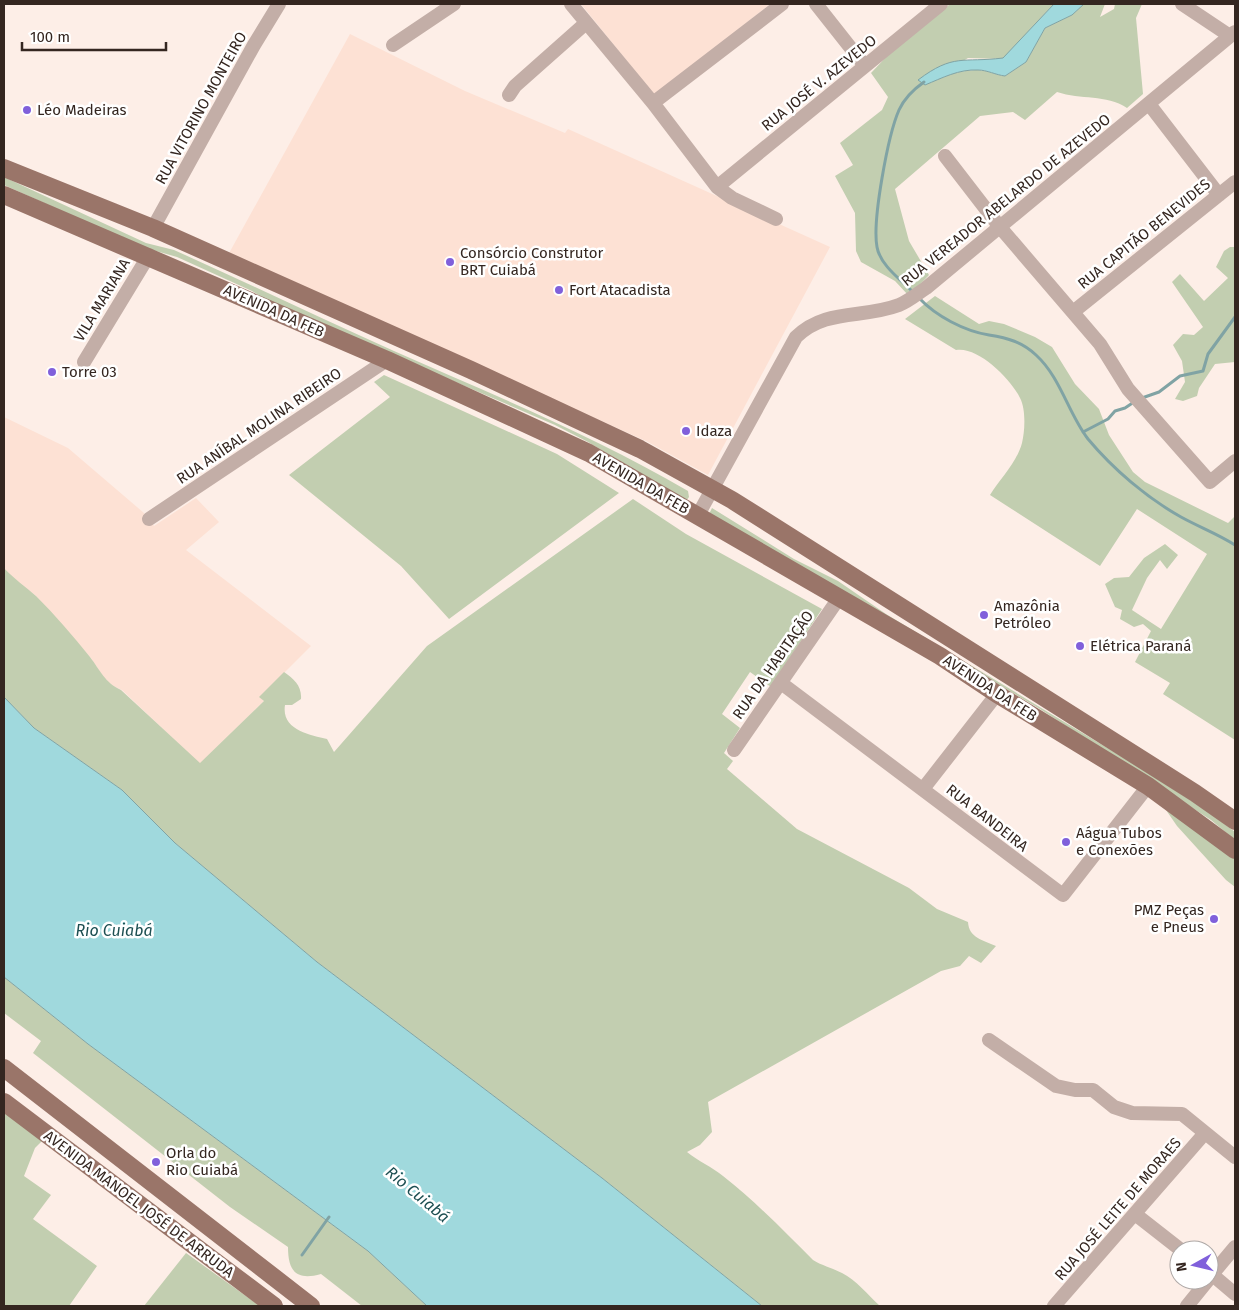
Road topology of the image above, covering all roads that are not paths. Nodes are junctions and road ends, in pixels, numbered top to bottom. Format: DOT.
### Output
graph roads {
  1 [pos="279,4"];
  2 [pos="454,4"];
  3 [pos="571,4"];
  4 [pos="782,4"];
  5 [pos="816,4"];
  6 [pos="941,4"];
  7 [pos="1182,4"];
  8 [pos="586,23"];
  9 [pos="1233,34"];
  10 [pos="393,44"];
  11 [pos="865,66"];
  12 [pos="508,95"];
  13 [pos="653,103"];
  14 [pos="1148,104"];
  15 [pos="945,156"];
  16 [pos="4,168"];
  17 [pos="1235,182"];
  18 [pos="717,187"];
  19 [pos="4,195"];
  20 [pos="1219,195"];
  21 [pos="776,219"];
  22 [pos="999,226"];
  23 [pos="153,228"];
  24 [pos="149,256"];
  25 [pos="1073,312"];
  26 [pos="387,360"];
  27 [pos="84,362"];
  28 [pos="1235,461"];
  29 [pos="713,489"];
  30 [pos="698,515"];
  31 [pos="149,519"];
  32 [pos="839,598"];
  33 [pos="781,682"];
  34 [pos="997,694"];
  35 [pos="734,750"];
  36 [pos="1148,786"];
  37 [pos="923,789"];
  38 [pos="1235,821"];
  39 [pos="1235,850"];
  40 [pos="989,1040"];
  41 [pos="4,1068"];
  42 [pos="4,1102"];
  43 [pos="1205,1133"];
  44 [pos="1235,1157"];
  45 [pos="1135,1214"];
  46 [pos="1169,1241"];
  47 [pos="1235,1248"];
  48 [pos="1219,1266"];
  49 [pos="1219,1282"];
  50 [pos="1199,1290"];
  51 [pos="1235,1294"];
  52 [pos="274,1306"];
  53 [pos="312,1306"];
  54 [pos="1054,1306"];
  55 [pos="1187,1306"];
  1 -- 23 [label="street, RUA VITORINO MONTEIRO"];
  2 -- 10 [label="street"];
  3 -- 8 [label="street"];
  4 -- 13 [label="street"];
  5 -- 11 [label="street"];
  6 -- 11 [label="street, RUA JOSÉ V. AZEVEDO"];
  7 -- 9 [label="street"];
  8 -- 12 [label="street"];
  8 -- 13 [label="street"];
  9 -- 14 [label="street, RUA VEREADOR ABELARDO DE AZEVEDO"];
  11 -- 18 [label="street, RUA JOSÉ V. AZEVEDO"];
  13 -- 18 [label="street"];
  14 -- 20 [label="street"];
  14 -- 22 [label="street, RUA VEREADOR ABELARDO DE AZEVEDO"];
  15 -- 22 [label="street"];
  16 -- 23 [label="main road, AVENIDA DA FEB"];
  17 -- 20 [label="street, RUA CAPITÃO BENEVIDES"];
  18 -- 21 [label="street"];
  19 -- 24 [label="main road, AVENIDA DA FEB"];
  20 -- 25 [label="street, RUA CAPITÃO BENEVIDES"];
  22 -- 25 [label="street"];
  22 -- 29 [label="street, RUA VEREADOR ABELARDO DE AZEVEDO"];
  23 -- 29 [label="main road, AVENIDA DA FEB"];
  24 -- 26 [label="main road, AVENIDA DA FEB"];
  24 -- 27 [label="street, VILA MARIANA"];
  25 -- 28 [label="street"];
  26 -- 30 [label="main road, AVENIDA DA FEB"];
  26 -- 31 [label="street, RUA ANÍBAL MOLINA RIBEIRO"];
  29 -- 30 [label="street, RUA VEREADOR ABELARDO DE AZEVEDO"];
  29 -- 38 [label="main road, AVENIDA DA FEB"];
  30 -- 32 [label="main road, AVENIDA DA FEB"];
  32 -- 33 [label="street, RUA DA HABITAÇÃO"];
  32 -- 34 [label="main road, AVENIDA DA FEB"];
  33 -- 35 [label="street, RUA DA HABITAÇÃO"];
  33 -- 37 [label="street, RUA BANDEIRA"];
  34 -- 36 [label="main road, AVENIDA DA FEB"];
  34 -- 37 [label="street"];
  36 -- 37 [label="street, RUA BANDEIRA"];
  36 -- 39 [label="main road, AVENIDA DA FEB"];
  40 -- 43 [label="street"];
  41 -- 53 [label="main road, AVENIDA MANOEL JOSÉ DE ARRUDA"];
  42 -- 52 [label="main road, AVENIDA MANOEL JOSÉ DE ARRUDA"];
  43 -- 44 [label="street"];
  43 -- 45 [label="street, RUA JOSÉ LEITE DE MORAES"];
  45 -- 46 [label="street"];
  45 -- 54 [label="street, RUA JOSÉ LEITE DE MORAES"];
  47 -- 48 [label="street"];
  49 -- 51 [label="street"];
  50 -- 55 [label="street"];
}
